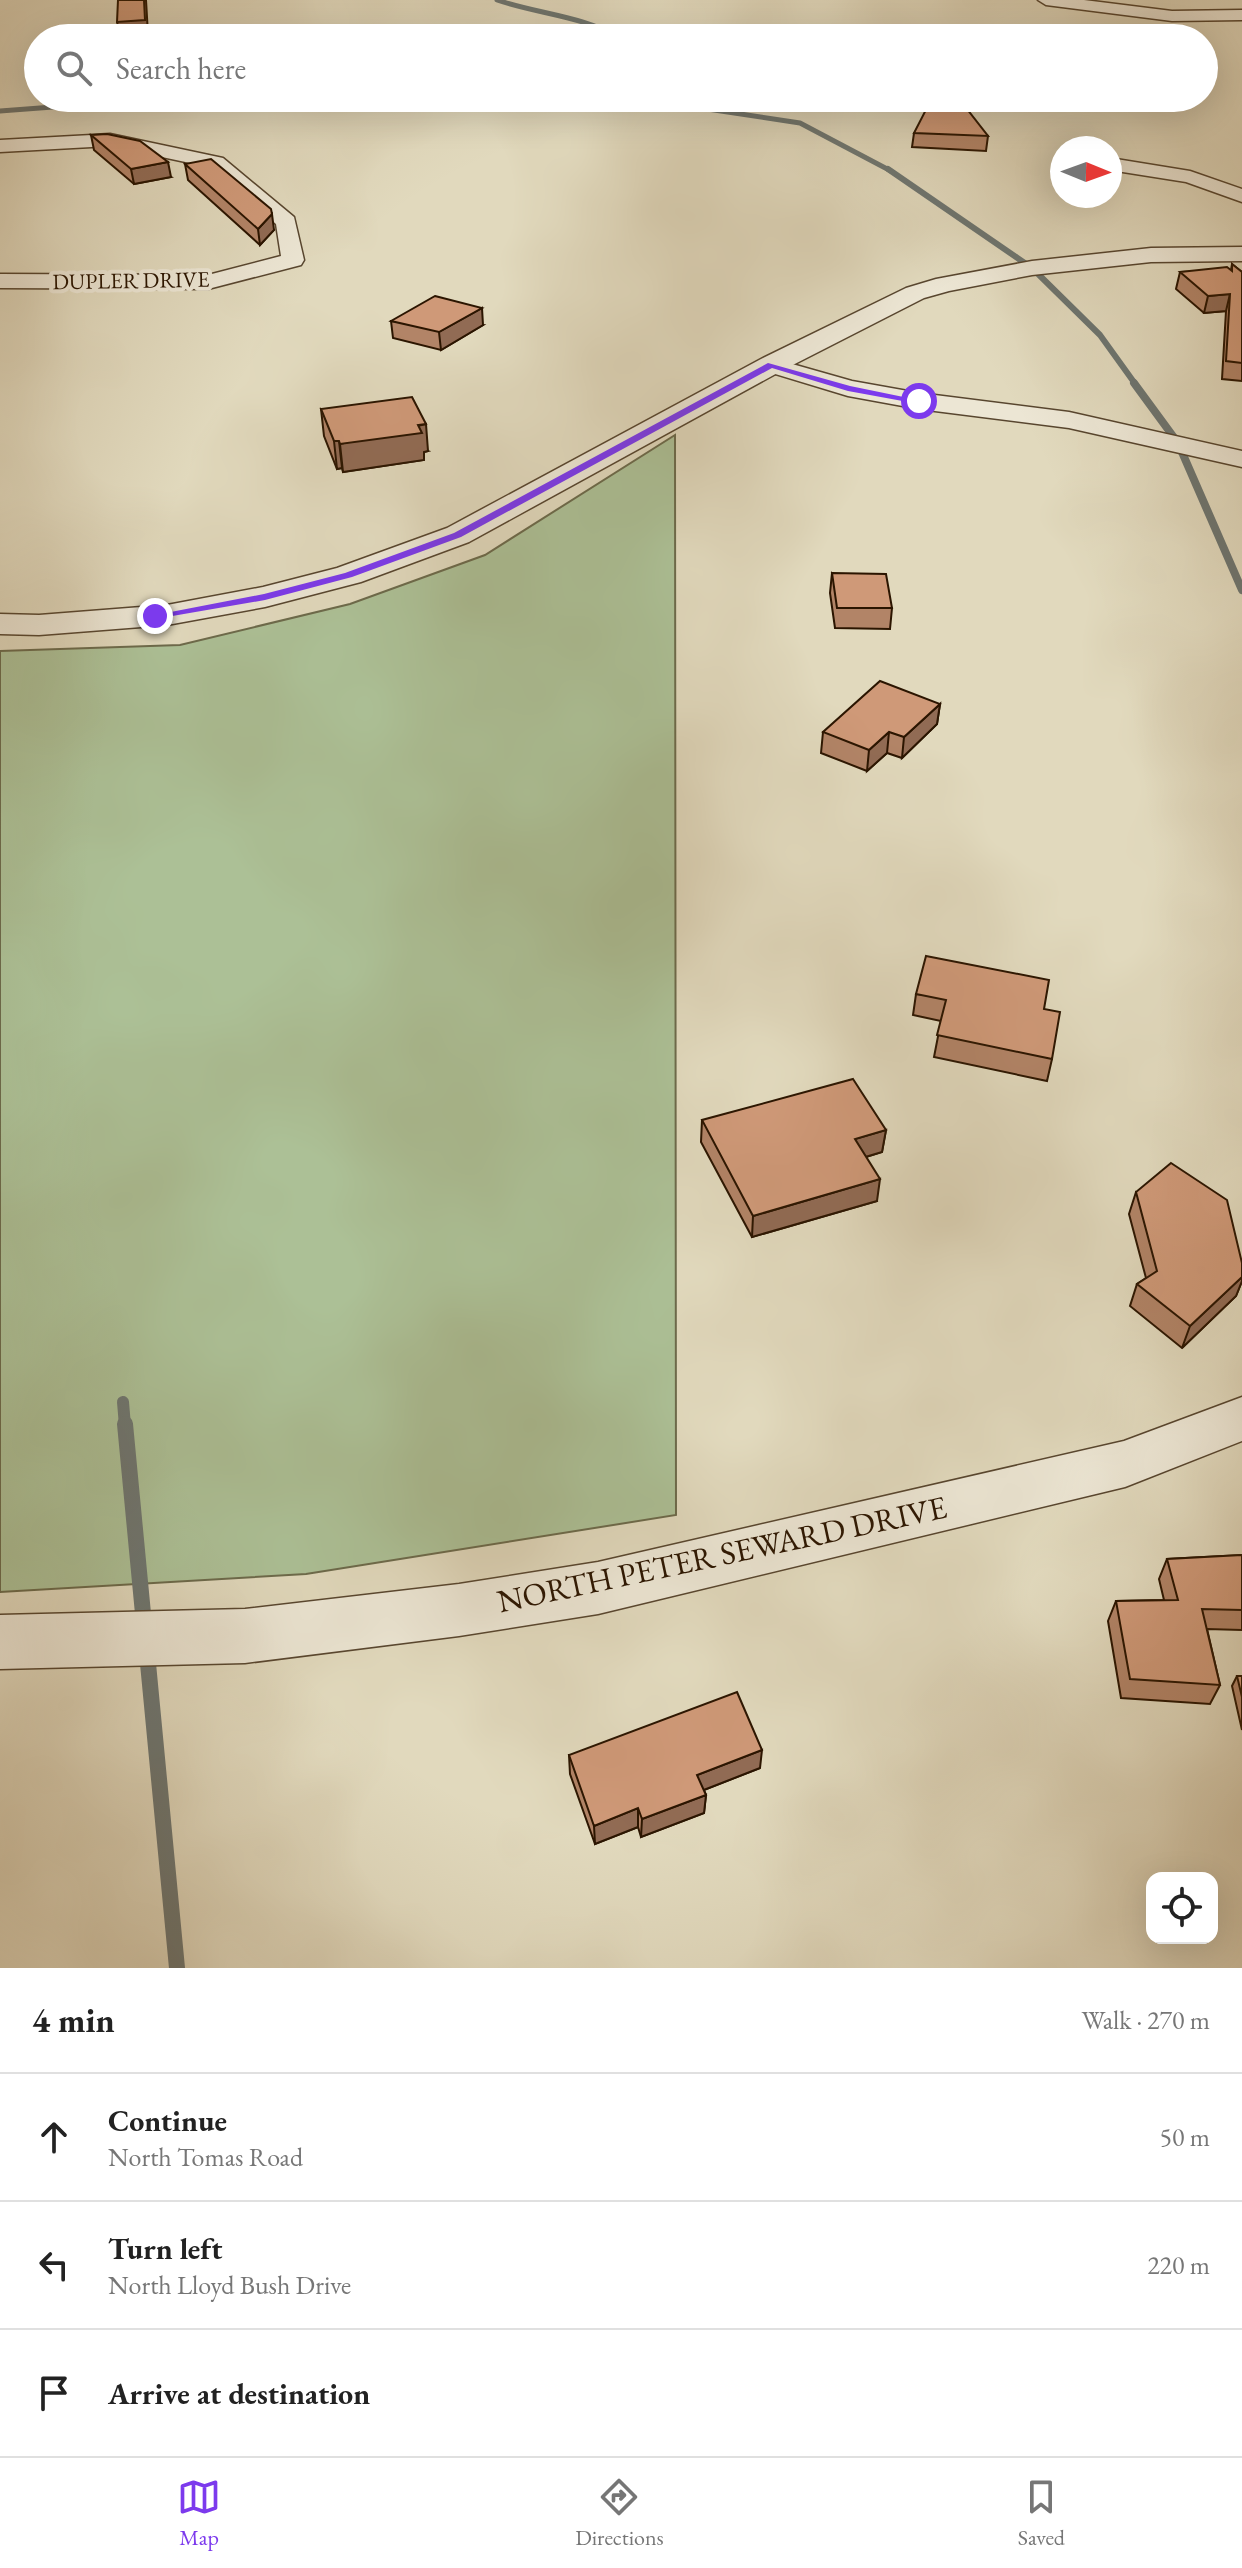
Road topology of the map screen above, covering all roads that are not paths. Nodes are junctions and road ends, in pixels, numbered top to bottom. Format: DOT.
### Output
graph roads {
  1 [pos="1046,0"];
  2 [pos="1242,15"];
  3 [pos="0,146"];
  4 [pos="1122,166"];
  5 [pos="1242,196"];
  6 [pos="1242,254"];
  7 [pos="0,281"];
  8 [pos="771,365"];
  9 [pos="1242,459"];
  10 [pos="0,624"];
  11 [pos="1242,1419"];
  12 [pos="0,1642"];
  1 -- 2 [label="street"];
  3 -- 7 [label="street, DUPLER DRIVE"];
  4 -- 5 [label="street"];
  6 -- 8 [label="street"];
  8 -- 9 [label="street"];
  8 -- 10 [label="street"];
  11 -- 12 [label="street, NORTH PETER SEWARD DRIVE"];
}
